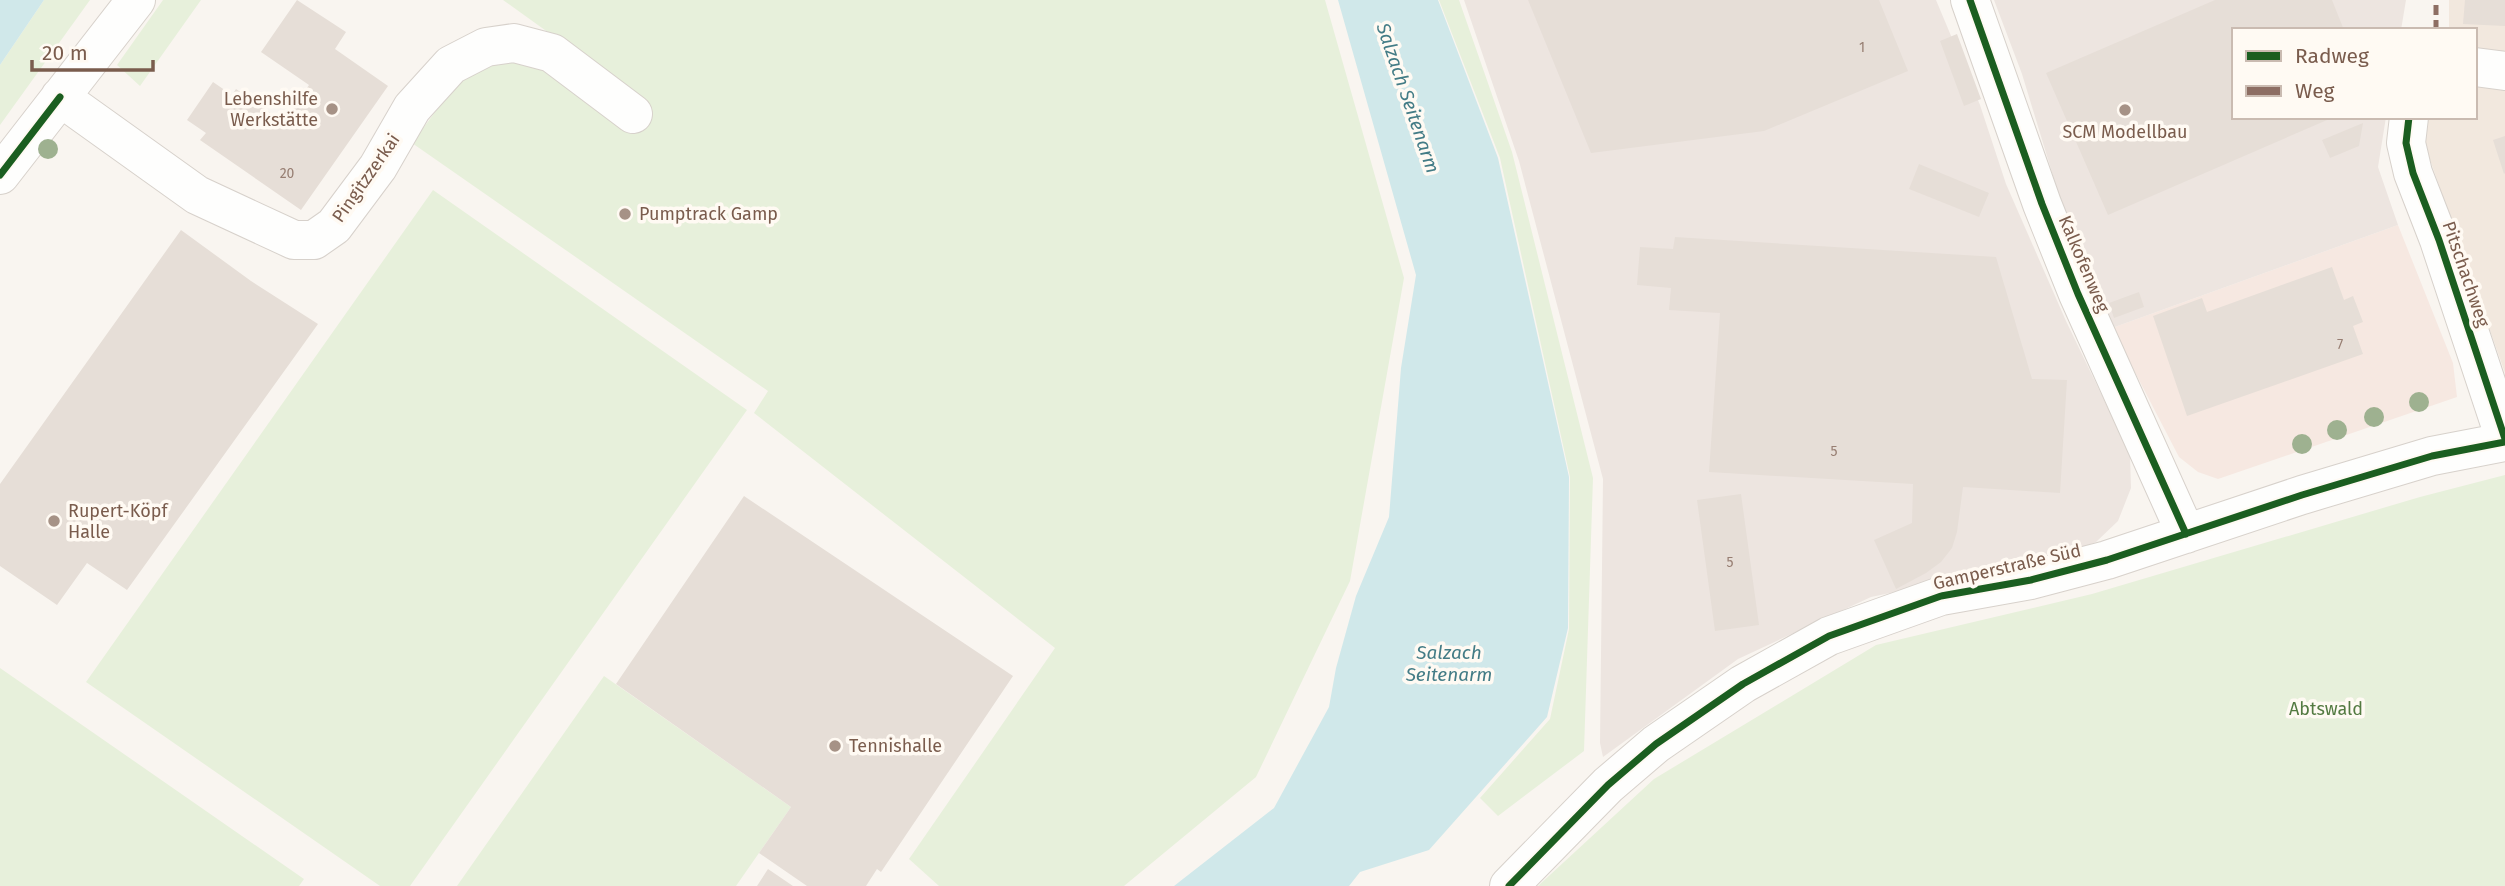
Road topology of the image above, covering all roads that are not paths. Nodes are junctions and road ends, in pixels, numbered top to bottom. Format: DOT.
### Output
graph roads {
  1 [pos="136,0"];
  2 [pos="1970,0"];
  3 [pos="2477,68"];
  4 [pos="2505,71"];
  5 [pos="60,96"];
  6 [pos="633,114"];
  7 [pos="2409,119"];
  8 [pos="0,174"];
  9 [pos="2505,440"];
  10 [pos="2186,534"];
  11 [pos="1509,886"];
  1 -- 5 [label="street"];
  2 -- 10 [label="street, Kalkofenweg"];
  3 -- 4 [label="street"];
  5 -- 6 [label="street, Pingitzzerkai"];
  5 -- 8 [label="street"];
  7 -- 9 [label="street, Pitschachweg"];
  9 -- 10 [label="street, Gamperstraße Süd"];
  10 -- 11 [label="street, Gamperstraße Süd"];
}
